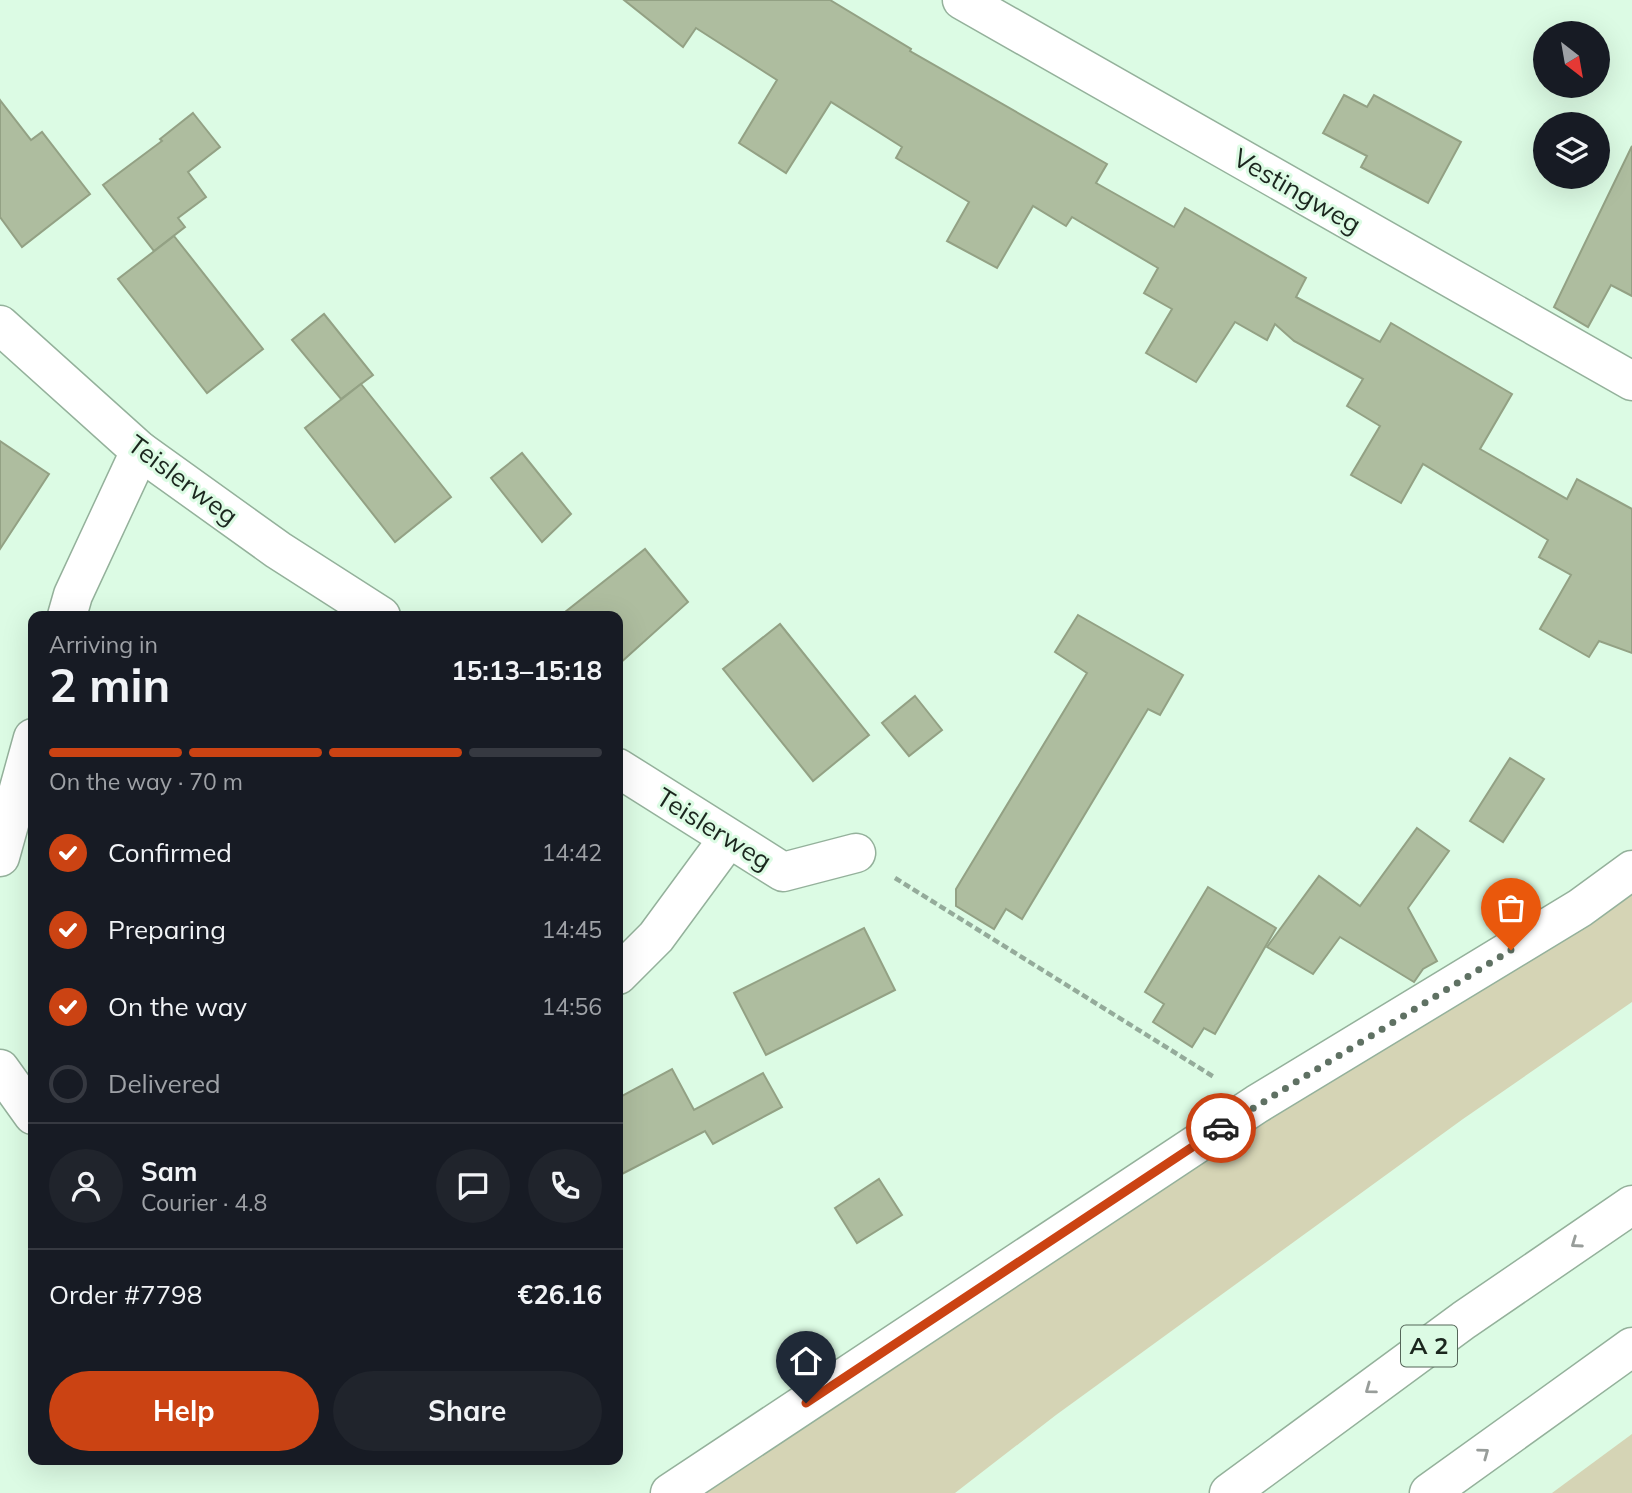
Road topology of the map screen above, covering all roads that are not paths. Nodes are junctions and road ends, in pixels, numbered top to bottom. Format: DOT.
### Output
graph roads {
  1 [pos="962,0"];
  2 [pos="0,325"];
  3 [pos="1632,381"];
  4 [pos="140,451"];
  5 [pos="68,611"];
  6 [pos="373,611"];
  7 [pos="28,756"];
  8 [pos="623,771"];
  9 [pos="728,839"];
  10 [pos="856,853"];
  11 [pos="0,857"];
  12 [pos="1632,870"];
  13 [pos="623,970"];
  14 [pos="0,1069"];
  15 [pos="28,1108"];
  16 [pos="1632,1205"];
  17 [pos="1632,1347"];
  18 [pos="670,1493"];
  19 [pos="1229,1493"];
  20 [pos="1429,1493"];
  1 -- 3 [label="main road, Vestingweg"];
  2 -- 4 [label="main road, Teislerweg"];
  4 -- 5 [label="main road"];
  4 -- 6 [label="main road, Teislerweg"];
  7 -- 11 [label="main road"];
  8 -- 9 [label="main road, Teislerweg"];
  9 -- 10 [label="main road, Teislerweg"];
  9 -- 13 [label="main road"];
  12 -- 18 [label="main road"];
  14 -- 15 [label="main road"];
  16 -- 19 [label="main road, A 2, one-way"];
  20 -- 17 [label="main road, one-way"];
}
